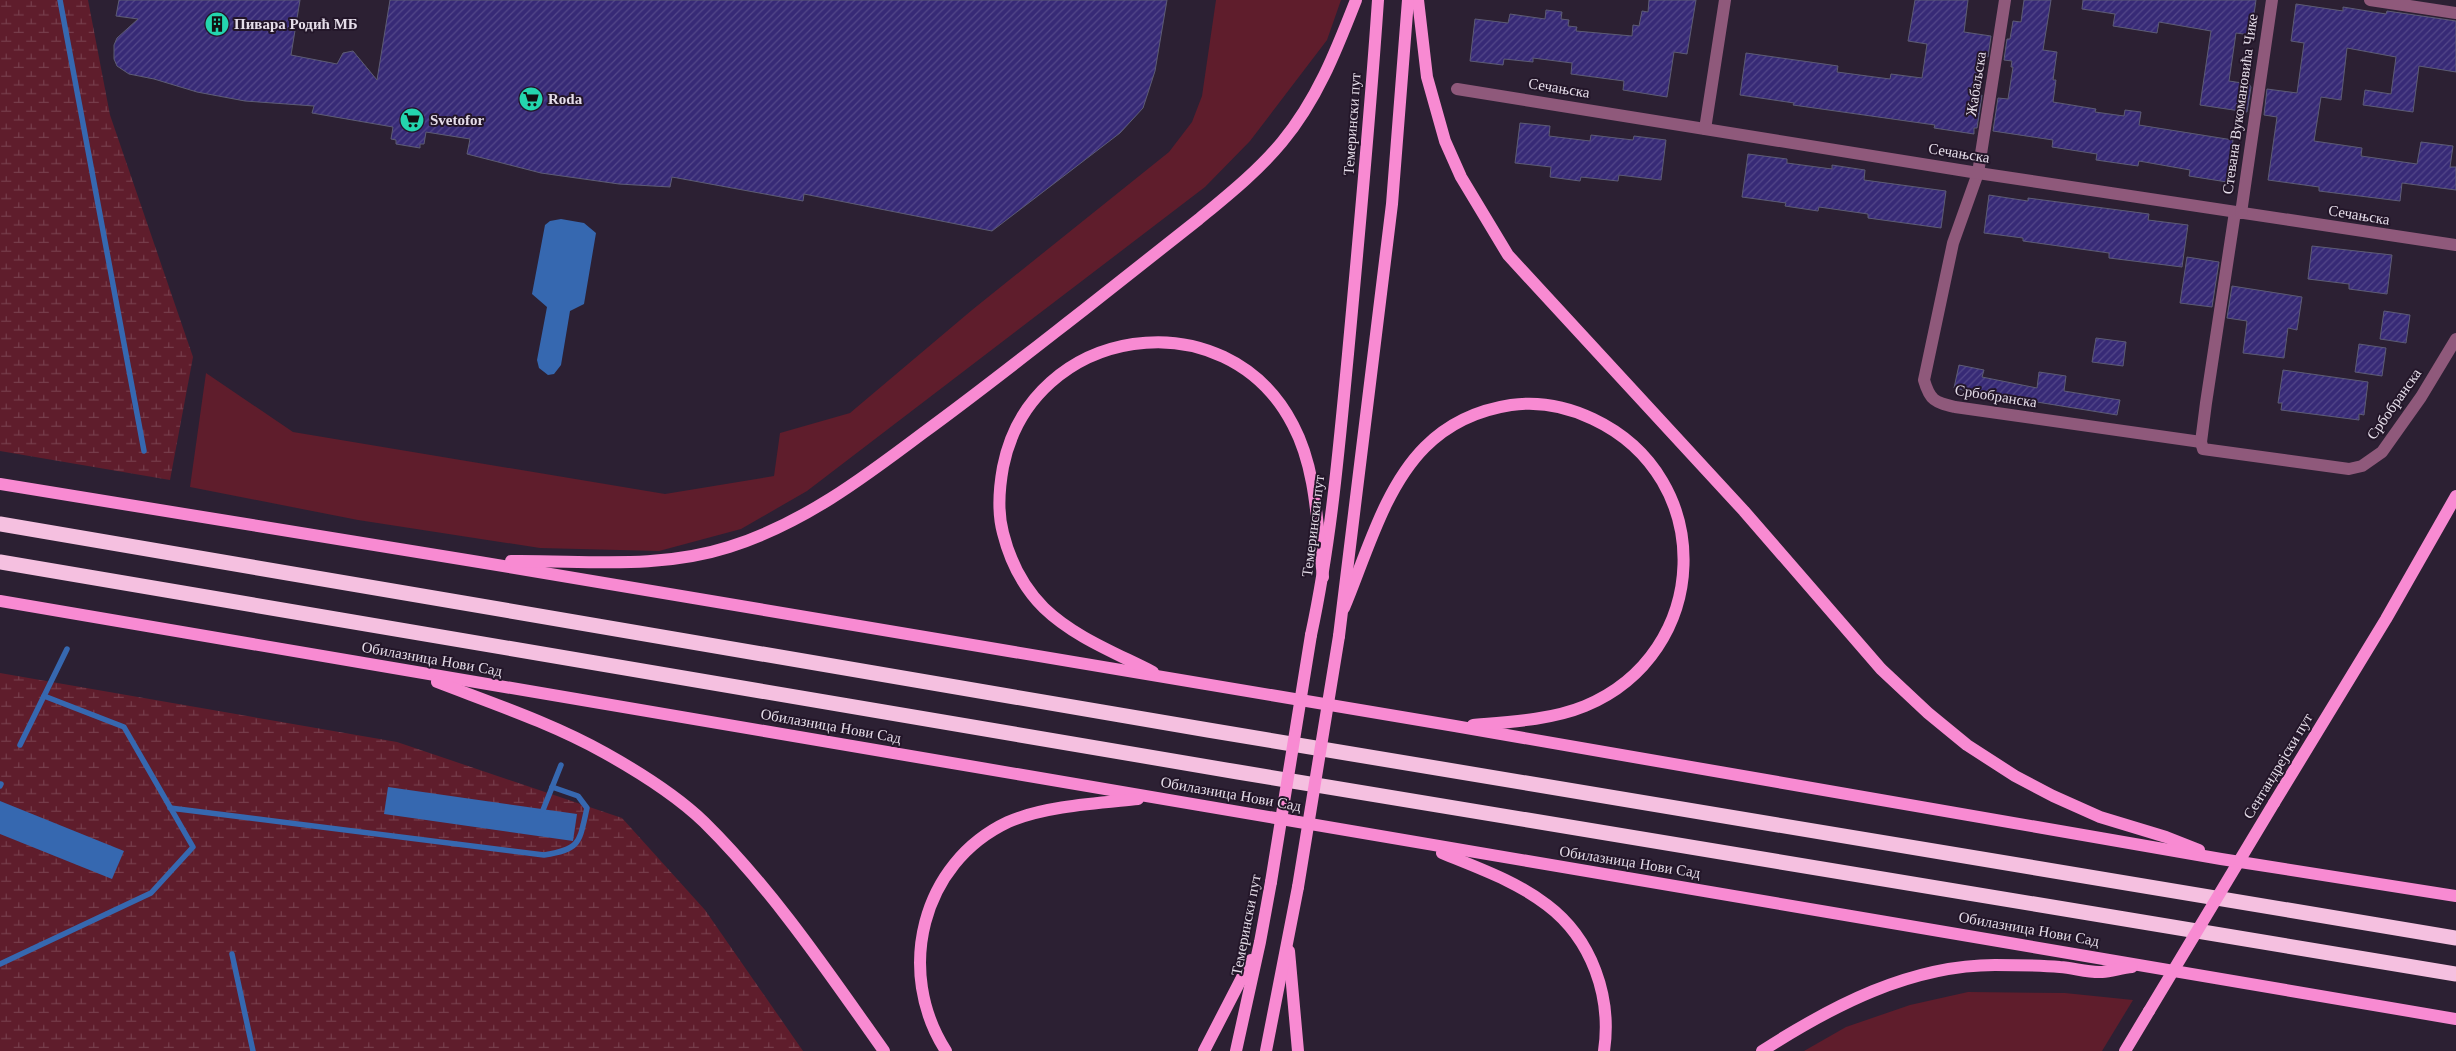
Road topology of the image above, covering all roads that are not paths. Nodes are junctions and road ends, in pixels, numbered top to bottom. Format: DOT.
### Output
graph roads {
  1 [pos="1356,0"];
  2 [pos="1378,0"];
  3 [pos="1408,0"];
  4 [pos="1418,0"];
  5 [pos="1725,0"];
  6 [pos="2005,0"];
  7 [pos="2272,0"];
  8 [pos="2370,0"];
  9 [pos="2456,13"];
  10 [pos="1457,88"];
  11 [pos="1705,128"];
  12 [pos="1978,173"];
  13 [pos="2238,213"];
  14 [pos="2456,246"];
  15 [pos="2456,339"];
  16 [pos="2201,442"];
  17 [pos="0,484"];
  18 [pos="2456,496"];
  19 [pos="0,524"];
  20 [pos="0,562"];
  21 [pos="479,562"];
  22 [pos="1324,577"];
  23 [pos="0,601"];
  24 [pos="1344,608"];
  25 [pos="413,672"];
  26 [pos="1166,678"];
  27 [pos="1455,726"];
  28 [pos="1154,797"];
  29 [pos="1419,844"];
  30 [pos="2221,860"];
  31 [pos="2456,896"];
  32 [pos="1288,933"];
  33 [pos="2456,938"];
  34 [pos="1260,942"];
  35 [pos="2143,965"];
  36 [pos="2456,974"];
  37 [pos="2456,1019"];
  38 [pos="884,1051"];
  39 [pos="946,1051"];
  40 [pos="1204,1051"];
  41 [pos="1236,1051"];
  42 [pos="1266,1051"];
  43 [pos="1298,1051"];
  44 [pos="1604,1051"];
  45 [pos="1762,1051"];
  46 [pos="2125,1051"];
  1 -- 21 [label="main road"];
  2 -- 22 [label="main road, Темерински пут"];
  3 -- 24 [label="main road"];
  4 -- 30 [label="main road"];
  5 -- 11 [label="street"];
  6 -- 12 [label="street, Жабаљска"];
  7 -- 13 [label="street, Стевана Вукомановића Чике"];
  8 -- 9 [label="street"];
  10 -- 11 [label="street, Сечањска"];
  11 -- 12 [label="street, Сечањска"];
  12 -- 13 [label="street, Сечањска"];
  12 -- 16 [label="street, Србобранска"];
  13 -- 14 [label="street, Сечањска"];
  13 -- 16 [label="street"];
  15 -- 16 [label="street, Србобранска"];
  17 -- 21 [label="main road"];
  18 -- 46 [label="main road, Сентандрејски пут, bridge"];
  19 -- 33 [label="highway"];
  20 -- 36 [label="highway"];
  21 -- 26 [label="main road"];
  22 -- 26 [label="main road"];
  22 -- 34 [label="main road, Темерински пут, bridge"];
  23 -- 25 [label="main road, Обилазница Нови Сад"];
  24 -- 27 [label="main road"];
  24 -- 32 [label="main road, bridge"];
  25 -- 28 [label="main road, Обилазница Нови Сад"];
  25 -- 38 [label="main road"];
  26 -- 27 [label="main road"];
  27 -- 30 [label="main road"];
  28 -- 29 [label="main road, Обилазница Нови Сад"];
  28 -- 39 [label="main road"];
  29 -- 35 [label="main road, Обилазница Нови Сад"];
  29 -- 44 [label="main road"];
  30 -- 31 [label="main road"];
  32 -- 42 [label="main road"];
  32 -- 43 [label="main road"];
  34 -- 40 [label="main road"];
  34 -- 41 [label="main road, Темерински пут"];
  35 -- 37 [label="main road, Обилазница Нови Сад"];
  35 -- 45 [label="main road"];
}
